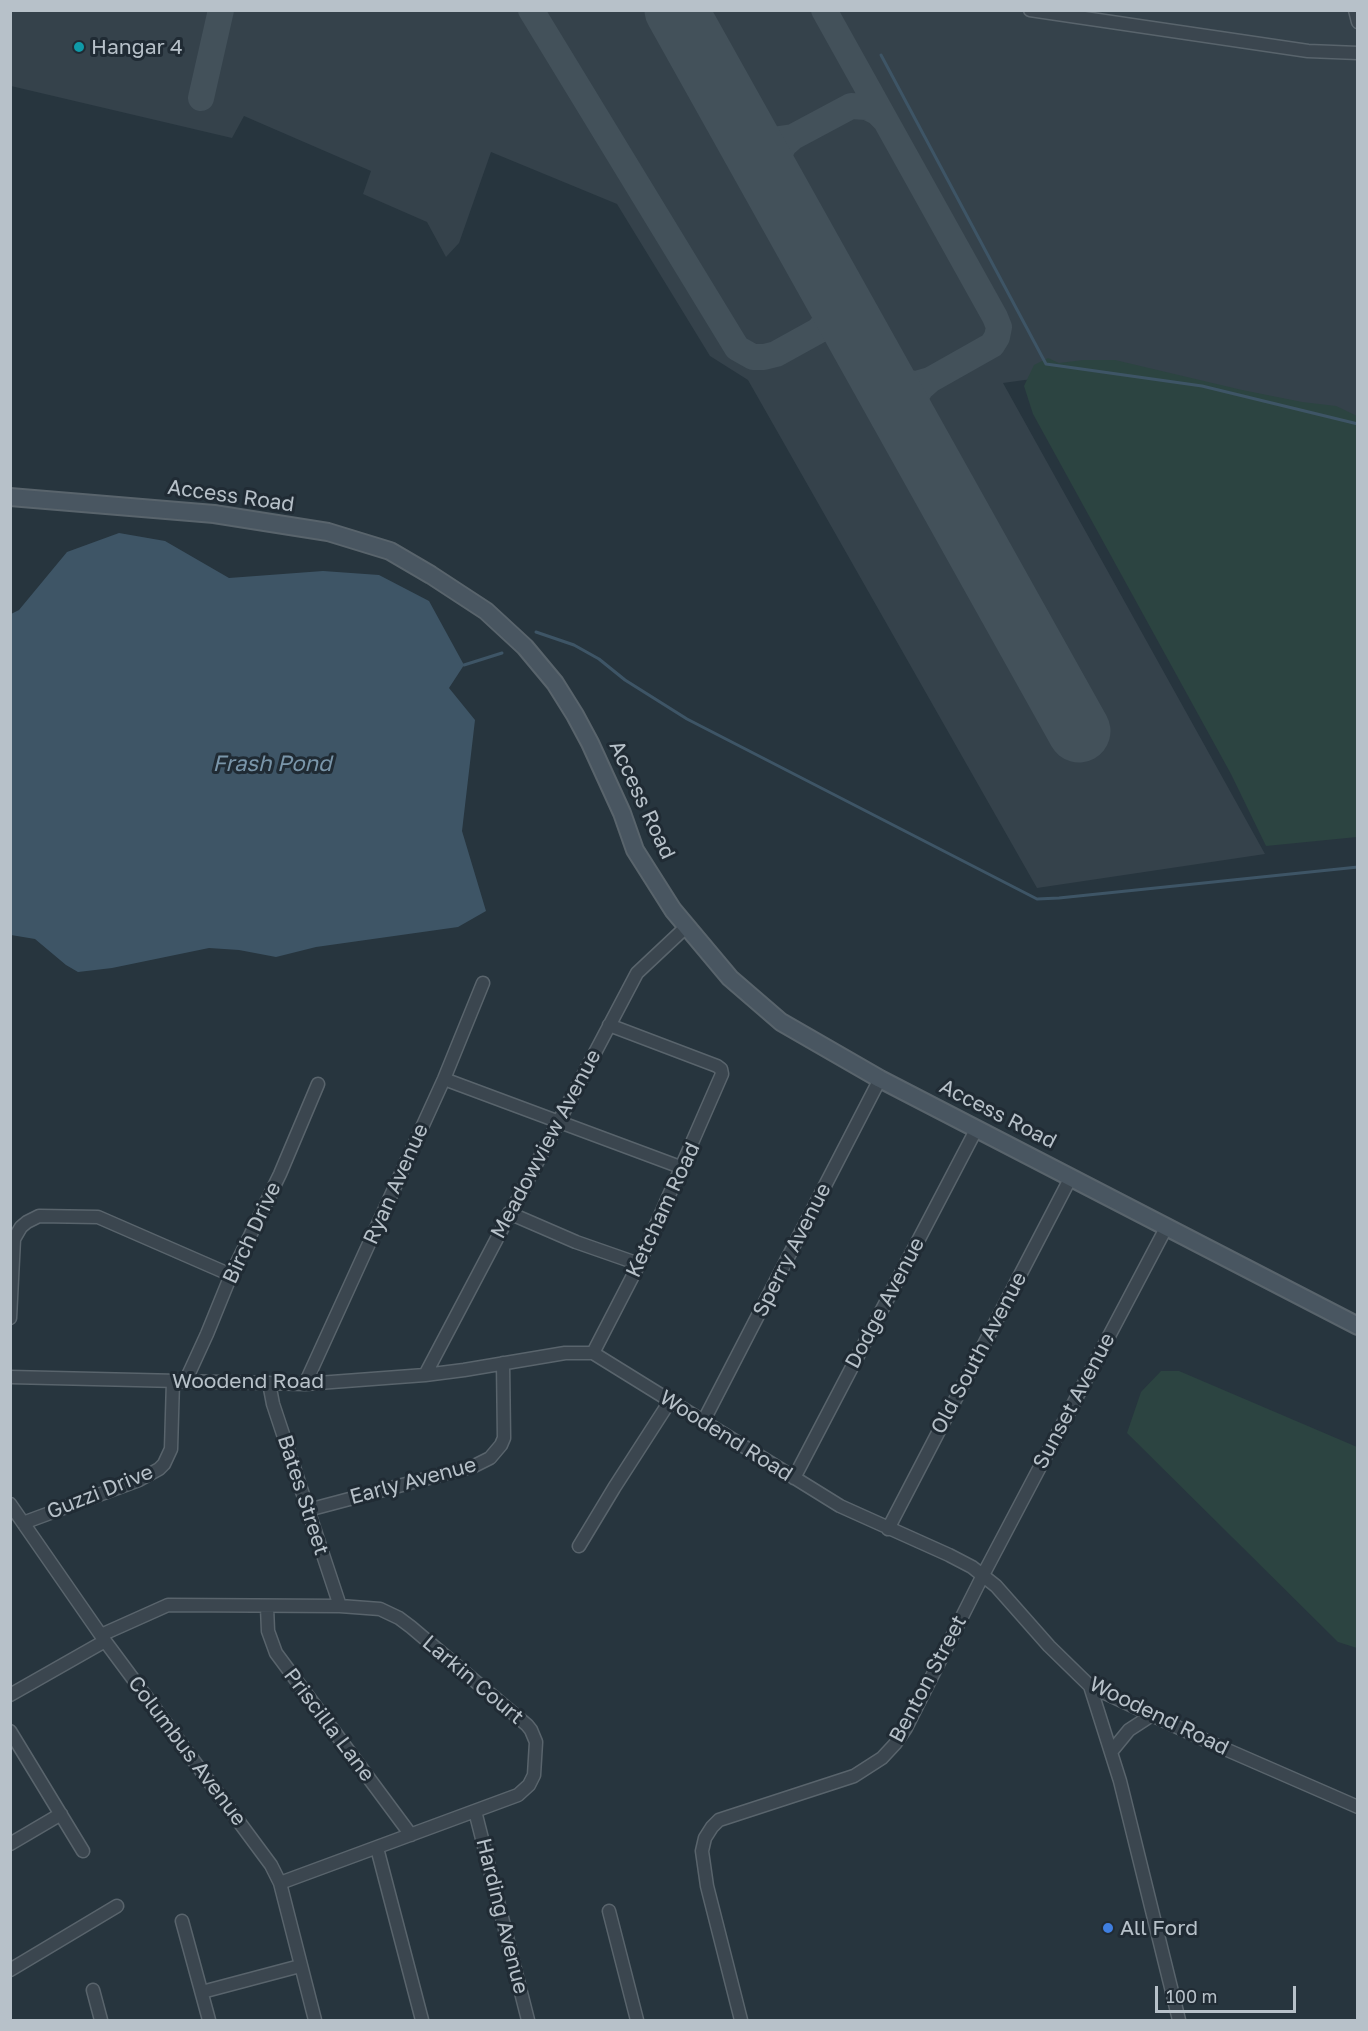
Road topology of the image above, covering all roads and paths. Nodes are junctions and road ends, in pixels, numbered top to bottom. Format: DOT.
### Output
graph roads {
  1 [pos="1030,10"];
  2 [pos="1355,10"];
  3 [pos="1358,22"];
  4 [pos="1358,54"];
  5 [pos="10,497"];
  6 [pos="686,927"];
  7 [pos="483,982"];
  8 [pos="609,1025"];
  9 [pos="444,1079"];
  10 [pos="880,1079"];
  11 [pos="318,1084"];
  12 [pos="559,1121"];
  13 [pos="977,1128"];
  14 [pos="683,1168"];
  15 [pos="1071,1177"];
  16 [pos="509,1213"];
  17 [pos="1166,1228"];
  18 [pos="639,1264"];
  19 [pos="231,1275"];
  20 [pos="10,1318"];
  21 [pos="1358,1326"];
  22 [pos="592,1353"];
  23 [pos="503,1363"];
  24 [pos="425,1375"];
  25 [pos="10,1377"];
  26 [pos="179,1381"];
  27 [pos="268,1383"];
  28 [pos="305,1383"];
  29 [pos="670,1401"];
  30 [pos="703,1422"];
  31 [pos="794,1478"];
  32 [pos="10,1504"];
  33 [pos="308,1510"];
  34 [pos="23,1523"];
  35 [pos="888,1529"];
  36 [pos="579,1546"];
  37 [pos="982,1575"];
  38 [pos="340,1606"];
  39 [pos="267,1607"];
  40 [pos="103,1638"];
  41 [pos="1090,1686"];
  42 [pos="10,1695"];
  43 [pos="1152,1715"];
  44 [pos="10,1731"];
  45 [pos="1111,1752"];
  46 [pos="1358,1807"];
  47 [pos="475,1811"];
  48 [pos="61,1814"];
  49 [pos="411,1834"];
  50 [pos="10,1844"];
  51 [pos="377,1848"];
  52 [pos="83,1851"];
  53 [pos="280,1883"];
  54 [pos="117,1906"];
  55 [pos="609,1911"];
  56 [pos="182,1921"];
  57 [pos="300,1966"];
  58 [pos="10,1970"];
  59 [pos="93,1990"];
  60 [pos="201,1992"];
  61 [pos="101,2020"];
  62 [pos="209,2020"];
  63 [pos="315,2020"];
  64 [pos="422,2020"];
  65 [pos="528,2020"];
  66 [pos="637,2020"];
  67 [pos="741,2020"];
  68 [pos="1179,2020"];
  1 -- 4 [label="street"];
  2 -- 3 [label="street"];
  5 -- 6 [label="main road, Access Road"];
  6 -- 8 [label="street, Meadowview Avenue"];
  6 -- 10 [label="main road, Access Road"];
  7 -- 9 [label="street, Ryan Avenue"];
  8 -- 12 [label="street, Meadowview Avenue"];
  8 -- 14 [label="street, Ketcham Road"];
  9 -- 12 [label="street"];
  9 -- 28 [label="street, Ryan Avenue"];
  10 -- 13 [label="main road, Access Road"];
  10 -- 30 [label="street, Sperry Avenue"];
  11 -- 19 [label="street, Birch Drive"];
  12 -- 14 [label="street"];
  12 -- 16 [label="street, Meadowview Avenue"];
  13 -- 15 [label="main road, Access Road"];
  13 -- 31 [label="street, Dodge Avenue"];
  14 -- 18 [label="street, Ketcham Road"];
  15 -- 17 [label="main road, Access Road"];
  15 -- 35 [label="street, Old South Avenue"];
  16 -- 18 [label="street"];
  16 -- 24 [label="street, Meadowview Avenue"];
  17 -- 21 [label="main road, Access Road"];
  17 -- 37 [label="street, Sunset Avenue"];
  18 -- 22 [label="street, Ketcham Road"];
  19 -- 20 [label="street"];
  19 -- 26 [label="street, Birch Drive"];
  22 -- 23 [label="street, Woodend Road"];
  22 -- 29 [label="street, Woodend Road"];
  23 -- 24 [label="street, Woodend Road"];
  23 -- 33 [label="street, Early Avenue"];
  24 -- 28 [label="street, Woodend Road"];
  25 -- 26 [label="street, Woodend Road"];
  26 -- 27 [label="street, Woodend Road"];
  26 -- 34 [label="street, Guzzi Drive"];
  27 -- 28 [label="street, Woodend Road"];
  27 -- 33 [label="street, Bates Street"];
  29 -- 30 [label="street, Woodend Road"];
  29 -- 36 [label="street"];
  30 -- 31 [label="street, Woodend Road"];
  31 -- 35 [label="street, Woodend Road"];
  32 -- 34 [label="street, Columbus Avenue"];
  33 -- 38 [label="street, Bates Street"];
  34 -- 40 [label="street, Columbus Avenue"];
  35 -- 37 [label="street, Woodend Road"];
  37 -- 41 [label="street, Woodend Road"];
  37 -- 67 [label="street, Benton Street"];
  38 -- 39 [label="street, Larkin Court"];
  38 -- 47 [label="street, Larkin Court"];
  39 -- 40 [label="street, Larkin Court"];
  39 -- 49 [label="street, Priscilla Lane"];
  40 -- 42 [label="street, Larkin Court"];
  40 -- 53 [label="street, Columbus Avenue"];
  41 -- 43 [label="street, Woodend Road"];
  41 -- 45 [label="street"];
  43 -- 45 [label="street"];
  43 -- 46 [label="street, Woodend Road"];
  44 -- 48 [label="street"];
  45 -- 68 [label="street"];
  47 -- 49 [label="street, Larkin Court"];
  47 -- 65 [label="street, Harding Avenue"];
  48 -- 50 [label="street"];
  48 -- 52 [label="street"];
  49 -- 51 [label="street, Larkin Court"];
  51 -- 53 [label="street, Larkin Court"];
  51 -- 64 [label="street"];
  53 -- 57 [label="street, Columbus Avenue"];
  54 -- 58 [label="street"];
  55 -- 66 [label="street"];
  56 -- 60 [label="street"];
  57 -- 60 [label="street"];
  57 -- 63 [label="street, Columbus Avenue"];
  59 -- 61 [label="street"];
  60 -- 62 [label="street"];
}
